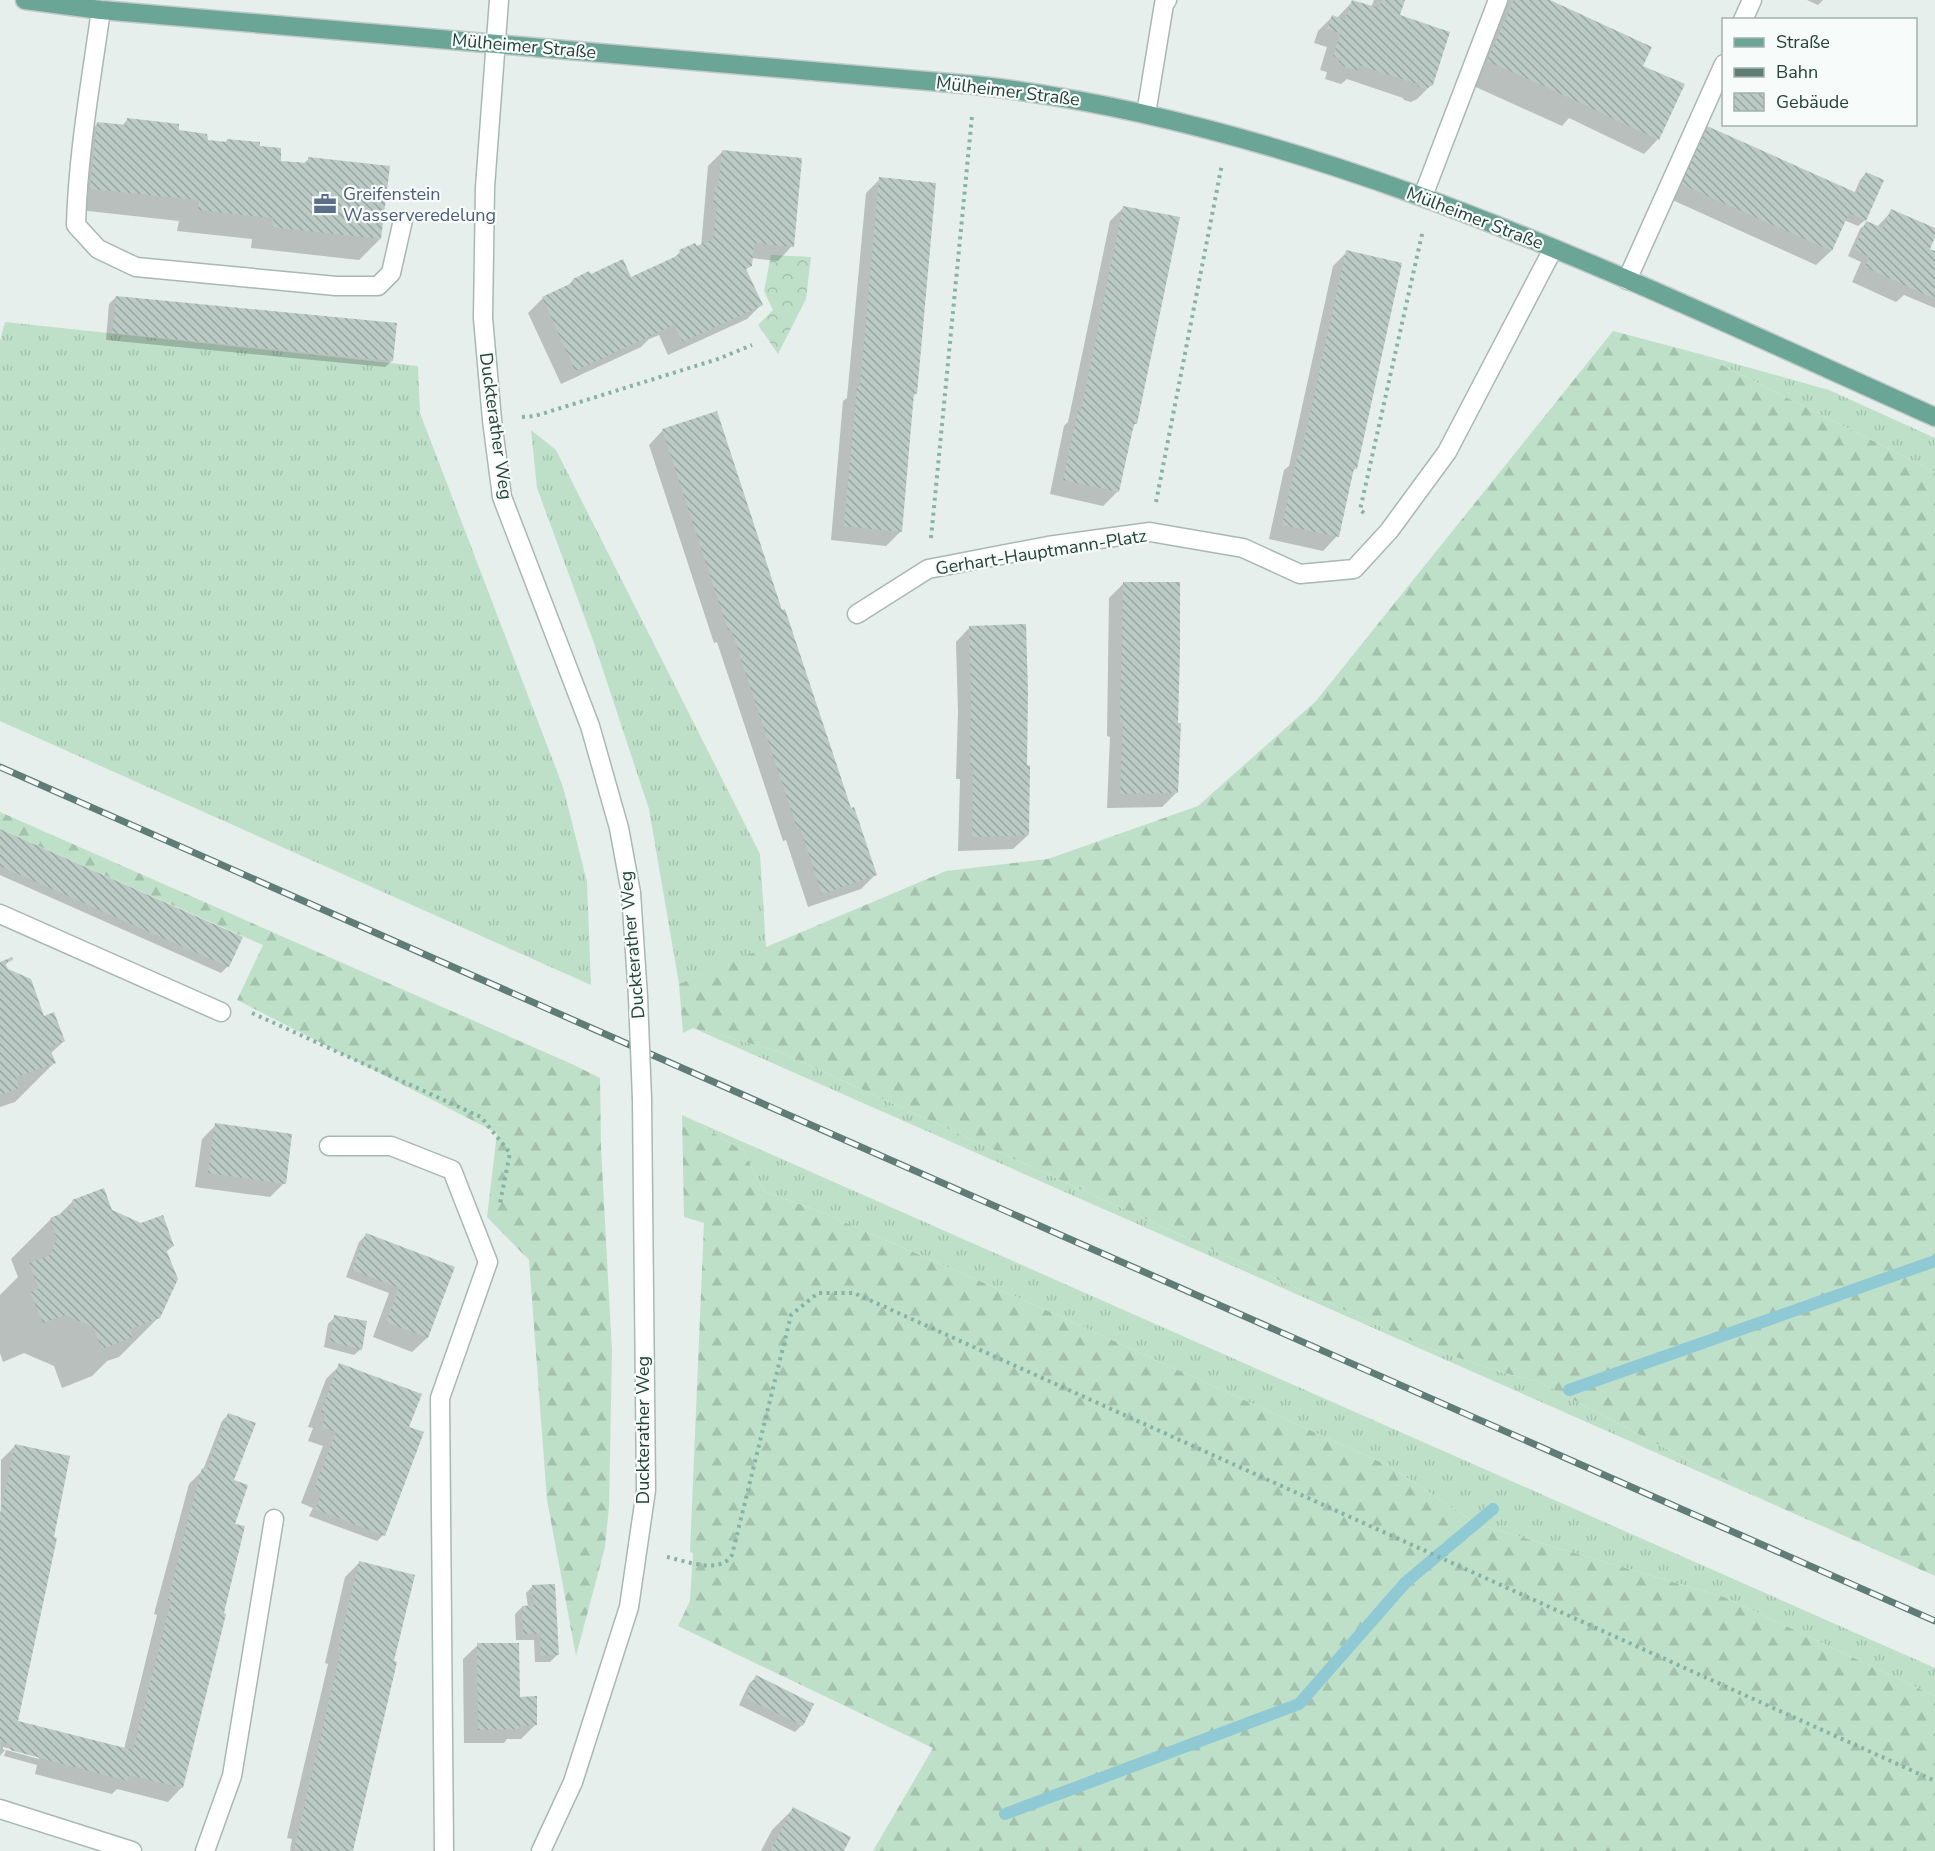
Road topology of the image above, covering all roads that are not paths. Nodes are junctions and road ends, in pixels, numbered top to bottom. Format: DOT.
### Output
graph roads {
  1 [pos="25,0"];
  2 [pos="499,0"];
  3 [pos="1498,0"];
  4 [pos="1752,0"];
  5 [pos="1165,1"];
  6 [pos="101,10"];
  7 [pos="1744,18"];
  8 [pos="496,44"];
  9 [pos="1722,68"];
  10 [pos="1146,114"];
  11 [pos="1423,196"];
  12 [pos="403,220"];
  13 [pos="1553,249"];
  14 [pos="1627,280"];
  15 [pos="1935,417"];
  16 [pos="857,614"];
  17 [pos="0,914"];
  18 [pos="221,1012"];
  19 [pos="329,1146"];
  20 [pos="274,1519"];
  21 [pos="0,1809"];
  22 [pos="132,1851"];
  23 [pos="206,1851"];
  24 [pos="444,1851"];
  25 [pos="541,1851"];
  1 -- 6 [label="main road, Mülheimer Straße"];
  2 -- 8 [label="street, Duckterather Weg"];
  3 -- 11 [label="street"];
  4 -- 7 [label="street"];
  5 -- 10 [label="street"];
  6 -- 8 [label="main road, Mülheimer Straße"];
  6 -- 12 [label="street"];
  8 -- 10 [label="main road, Mülheimer Straße"];
  8 -- 25 [label="street, Duckterather Weg, bridge"];
  9 -- 14 [label="street"];
  10 -- 11 [label="main road, Mülheimer Straße"];
  11 -- 13 [label="main road, Mülheimer Straße"];
  13 -- 14 [label="main road, Mülheimer Straße"];
  13 -- 16 [label="street, Gerhart-Hauptmann-Platz"];
  14 -- 15 [label="main road, Mülheimer Straße"];
  17 -- 18 [label="street"];
  19 -- 24 [label="street"];
  20 -- 23 [label="street"];
  21 -- 22 [label="street"];
}
